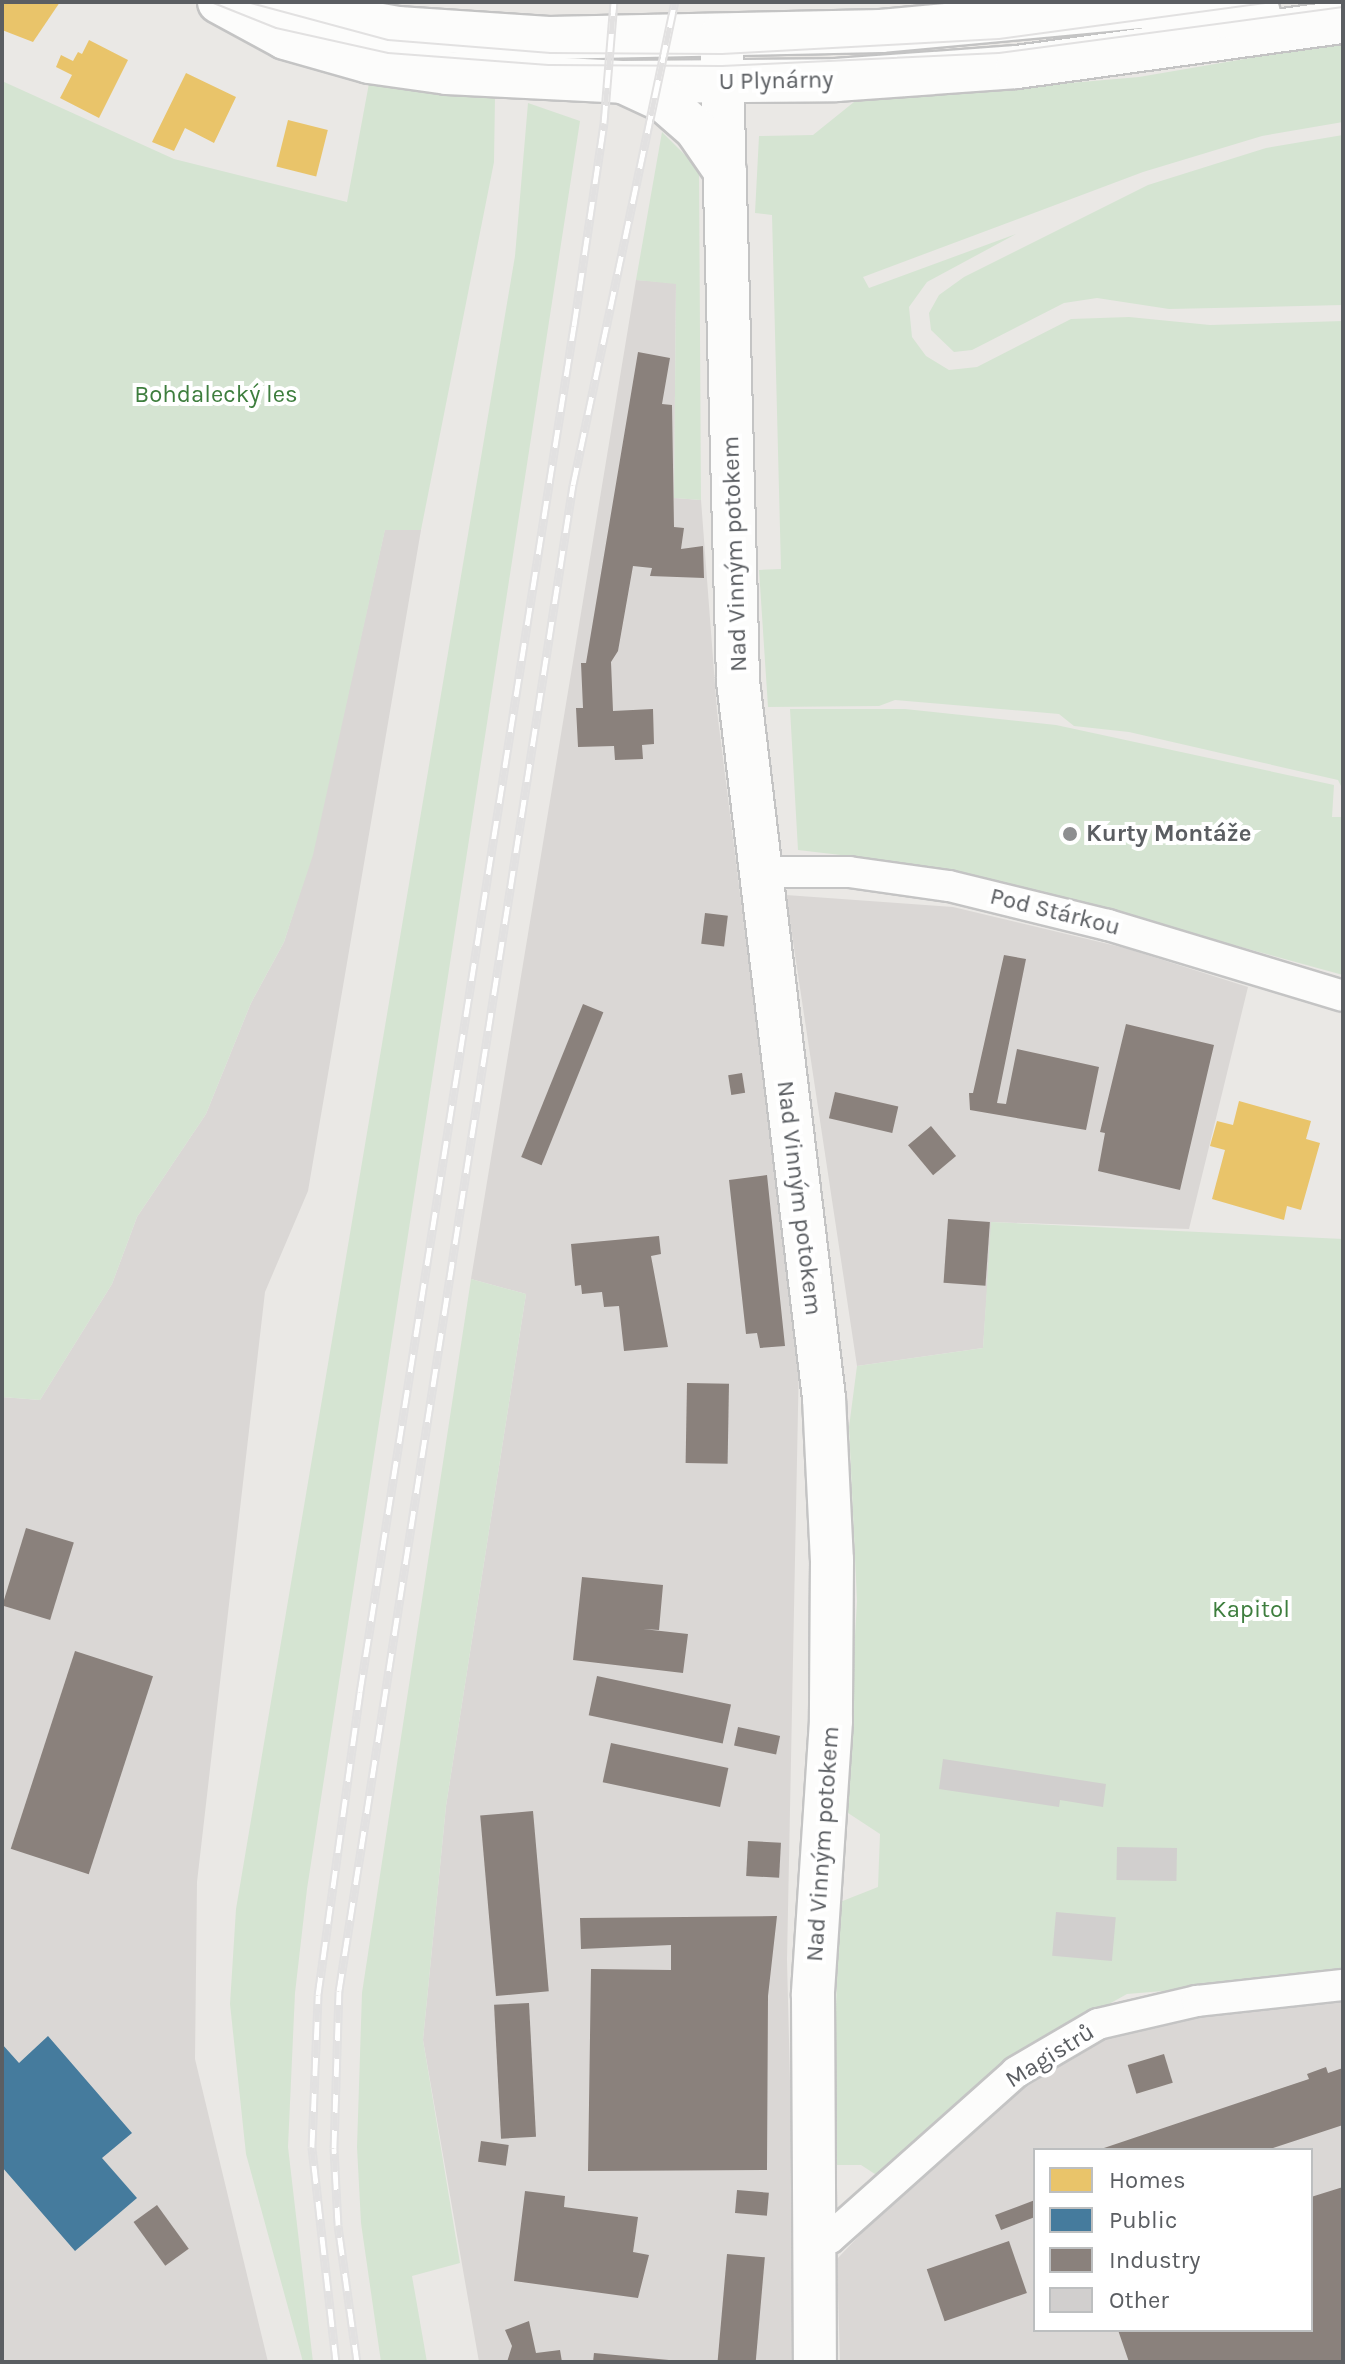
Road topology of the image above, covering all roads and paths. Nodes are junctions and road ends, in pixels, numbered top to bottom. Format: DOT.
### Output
graph roads {
  1 [pos="219,2"];
  2 [pos="249,2"];
  3 [pos="1332,2"];
  4 [pos="1343,22"];
  5 [pos="721,35"];
  6 [pos="622,82"];
  7 [pos="722,82"];
  8 [pos="725,171"];
  9 [pos="758,872"];
  10 [pos="1343,996"];
  11 [pos="1343,1985"];
  12 [pos="810,2242"];
  13 [pos="815,2362"];
  1 -- 6 [label="street, U Plynárny"];
  2 -- 5 [label="street, U Plynárny"];
  3 -- 5 [label="street, U Plynárny"];
  4 -- 7 [label="street, U Plynárny"];
  5 -- 7 [label="street, Nad Vinným potokem"];
  6 -- 7 [label="street, U Plynárny"];
  6 -- 8 [label="street"];
  7 -- 8 [label="street, Nad Vinným potokem"];
  8 -- 9 [label="street, Nad Vinným potokem"];
  9 -- 10 [label="street, Pod Stárkou"];
  9 -- 12 [label="street, Nad Vinným potokem"];
  11 -- 12 [label="street, Magistrů"];
  12 -- 13 [label="street, Nad Vinným potokem"];
}
